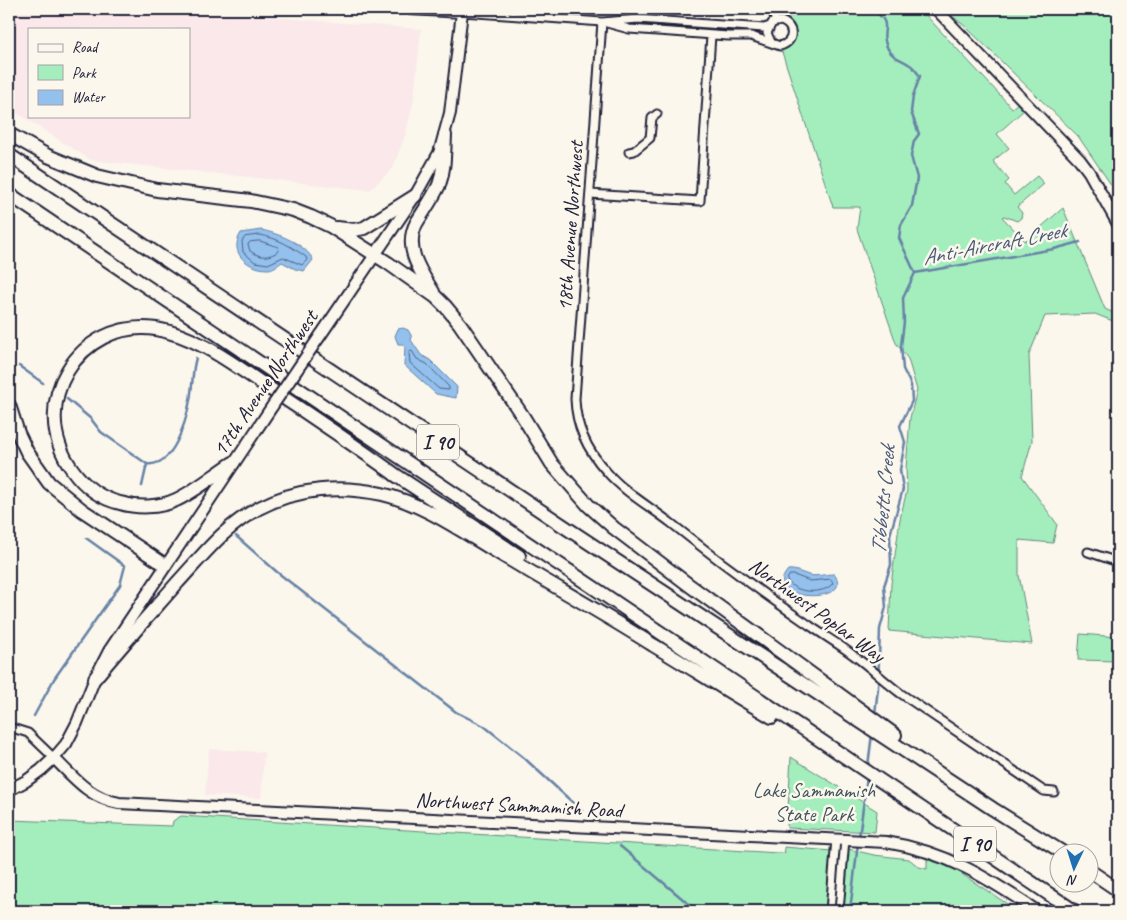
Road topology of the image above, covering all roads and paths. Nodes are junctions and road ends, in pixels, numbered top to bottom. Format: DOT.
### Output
graph roads {
  1 [pos="410,9"];
  2 [pos="772,9"];
  3 [pos="936,9"];
  4 [pos="462,10"];
  5 [pos="602,22"];
  6 [pos="773,24"];
  7 [pos="711,35"];
  8 [pos="771,42"];
  9 [pos="656,114"];
  10 [pos="9,134"];
  11 [pos="445,136"];
  12 [pos="629,152"];
  13 [pos="9,155"];
  14 [pos="1089,172"];
  15 [pos="9,194"];
  16 [pos="590,194"];
  17 [pos="414,196"];
  18 [pos="1118,210"];
  19 [pos="1118,224"];
  20 [pos="330,226"];
  21 [pos="374,255"];
  22 [pos="436,297"];
  23 [pos="9,404"];
  24 [pos="581,432"];
  25 [pos="233,463"];
  26 [pos="1088,552"];
  27 [pos="1118,562"];
  28 [pos="165,565"];
  29 [pos="651,643"];
  30 [pos="95,678"];
  31 [pos="869,721"];
  32 [pos="9,727"];
  33 [pos="54,758"];
  34 [pos="863,769"];
  35 [pos="9,790"];
  36 [pos="1054,792"];
  37 [pos="845,839"];
  38 [pos="1050,845"];
  39 [pos="1100,878"];
  40 [pos="1118,890"];
  41 [pos="830,911"];
  42 [pos="839,911"];
  43 [pos="1038,911"];
  44 [pos="1074,911"];
  1 -- 4 [label="street"];
  2 -- 6 [label="street"];
  3 -- 14 [label="street"];
  4 -- 5 [label="street"];
  4 -- 11 [label="street, 17th Avenue Northwest"];
  5 -- 6 [label="street"];
  5 -- 7 [label="street"];
  5 -- 16 [label="street, 18th Avenue Northwest"];
  6 -- 8 [label="street"];
  6 -- 8 [label="street"];
  7 -- 8 [label="street"];
  7 -- 16 [label="street"];
  9 -- 12 [label="street"];
  10 -- 20 [label="highway"];
  11 -- 17 [label="street, 17th Avenue Northwest"];
  11 -- 22 [label="highway"];
  13 -- 31 [label="highway, I 90"];
  14 -- 18 [label="street"];
  14 -- 19 [label="street"];
  15 -- 34 [label="highway, I 90"];
  16 -- 24 [label="street, 18th Avenue Northwest"];
  17 -- 20 [label="highway"];
  17 -- 21 [label="street, 17th Avenue Northwest"];
  20 -- 21 [label="highway"];
  21 -- 22 [label="highway"];
  21 -- 25 [label="street, 17th Avenue Northwest, bridge"];
  22 -- 31 [label="highway"];
  23 -- 28 [label="highway"];
  24 -- 36 [label="street, Northwest Poplar Way"];
  25 -- 28 [label="street, 17th Avenue Northwest"];
  25 -- 29 [label="highway"];
  26 -- 27 [label="street"];
  28 -- 30 [label="street, 17th Avenue Northwest"];
  29 -- 30 [label="highway"];
  29 -- 34 [label="highway"];
  30 -- 33 [label="street, 17th Avenue Northwest"];
  31 -- 38 [label="highway, I 90"];
  32 -- 33 [label="street"];
  33 -- 35 [label="street"];
  33 -- 37 [label="street, Northwest Sammamish Road"];
  34 -- 44 [label="highway, I 90"];
  37 -- 41 [label="street"];
  37 -- 42 [label="street"];
  37 -- 43 [label="street, Northwest Sammamish Road"];
  39 -- 40 [label="highway"];
}
